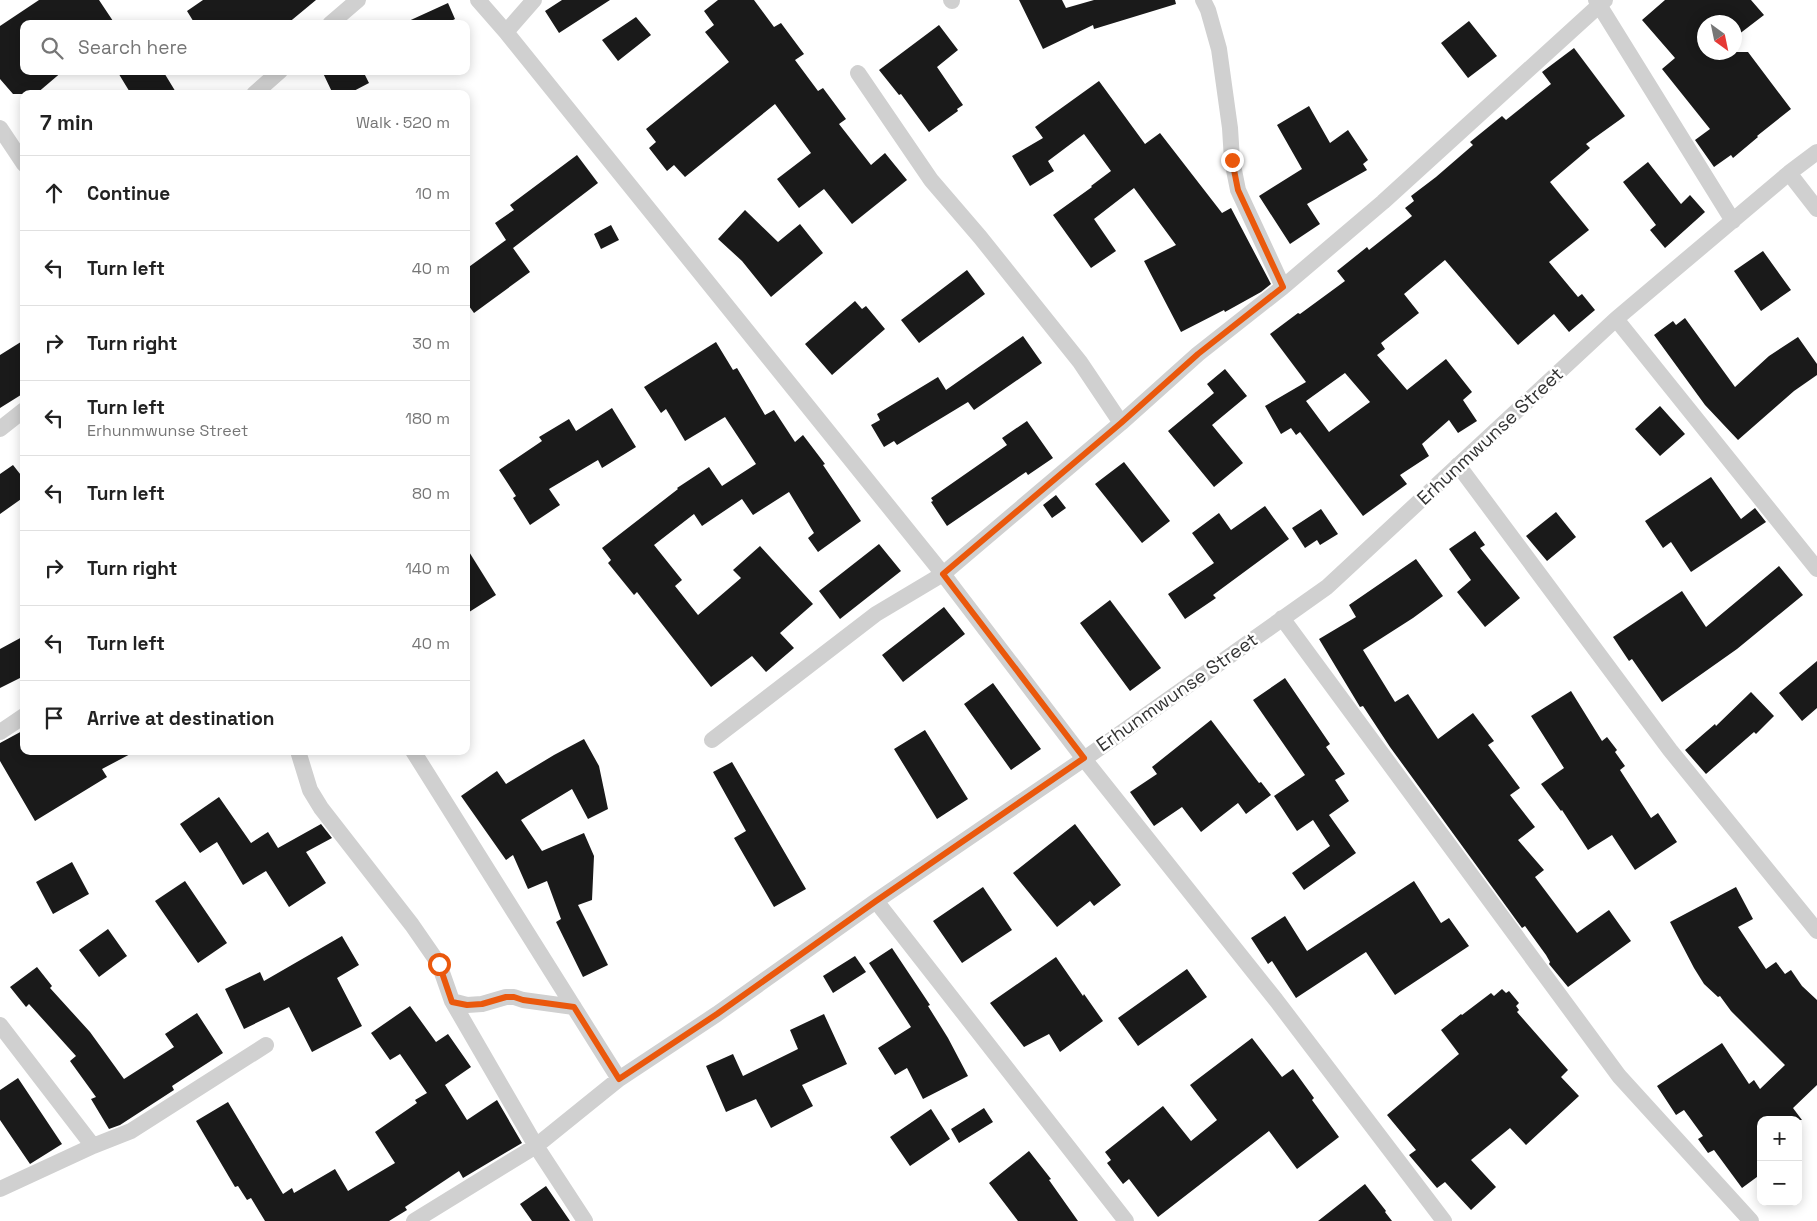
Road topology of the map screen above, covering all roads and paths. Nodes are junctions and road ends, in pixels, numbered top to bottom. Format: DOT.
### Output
graph roads {
  1 [pos="358,0"];
  2 [pos="478,0"];
  3 [pos="534,0"];
  4 [pos="1203,0"];
  5 [pos="1600,2"];
  6 [pos="335,20"];
  7 [pos="506,32"];
  8 [pos="858,73"];
  9 [pos="275,75"];
  10 [pos="259,90"];
  11 [pos="2,135"];
  12 [pos="1817,152"];
  13 [pos="20,159"];
  14 [pos="1789,173"];
  15 [pos="1817,209"];
  16 [pos="1732,221"];
  17 [pos="1283,287"];
  18 [pos="1616,319"];
  19 [pos="20,413"];
  20 [pos="1121,423"];
  21 [pos="0,429"];
  22 [pos="1458,464"];
  23 [pos="1817,569"];
  24 [pos="943,574"];
  25 [pos="1282,618"];
  26 [pos="20,719"];
  27 [pos="0,732"];
  28 [pos="712,740"];
  29 [pos="299,755"];
  30 [pos="416,755"];
  31 [pos="1084,758"];
  32 [pos="876,901"];
  33 [pos="1817,931"];
  34 [pos="452,1002"];
  35 [pos="574,1007"];
  36 [pos="0,1025"];
  37 [pos="266,1045"];
  38 [pos="619,1079"];
  39 [pos="93,1146"];
  40 [pos="536,1146"];
  41 [pos="0,1189"];
  42 [pos="414,1221"];
  43 [pos="585,1221"];
  44 [pos="1126,1221"];
  45 [pos="1444,1221"];
  46 [pos="1752,1221"];
  1 -- 6 [label="street"];
  2 -- 7 [label="street"];
  3 -- 7 [label="street"];
  4 -- 17 [label="street"];
  5 -- 16 [label="street"];
  5 -- 17 [label="street"];
  7 -- 24 [label="street"];
  8 -- 20 [label="street"];
  9 -- 10 [label="street"];
  11 -- 13 [label="street"];
  12 -- 14 [label="street, Erhunmwunse Street"];
  14 -- 15 [label="street"];
  14 -- 16 [label="street, Erhunmwunse Street"];
  16 -- 18 [label="street, Erhunmwunse Street"];
  17 -- 20 [label="street"];
  18 -- 22 [label="street, Erhunmwunse Street"];
  18 -- 23 [label="street"];
  19 -- 21 [label="street"];
  20 -- 24 [label="street"];
  22 -- 25 [label="street, Erhunmwunse Street"];
  22 -- 33 [label="street"];
  24 -- 28 [label="street"];
  24 -- 31 [label="street"];
  25 -- 31 [label="street, Erhunmwunse Street"];
  25 -- 46 [label="street"];
  26 -- 27 [label="street"];
  29 -- 34 [label="street"];
  30 -- 35 [label="street"];
  31 -- 32 [label="street, Erhunmwunse Street"];
  31 -- 45 [label="street"];
  32 -- 38 [label="street, Erhunmwunse Street"];
  32 -- 44 [label="street"];
  34 -- 35 [label="street"];
  34 -- 40 [label="street"];
  35 -- 38 [label="street"];
  36 -- 39 [label="street"];
  37 -- 39 [label="street"];
  38 -- 40 [label="street, Erhunmwunse Street"];
  39 -- 41 [label="street"];
  40 -- 42 [label="street, Erhunmwunse Street"];
  40 -- 43 [label="street"];
}
